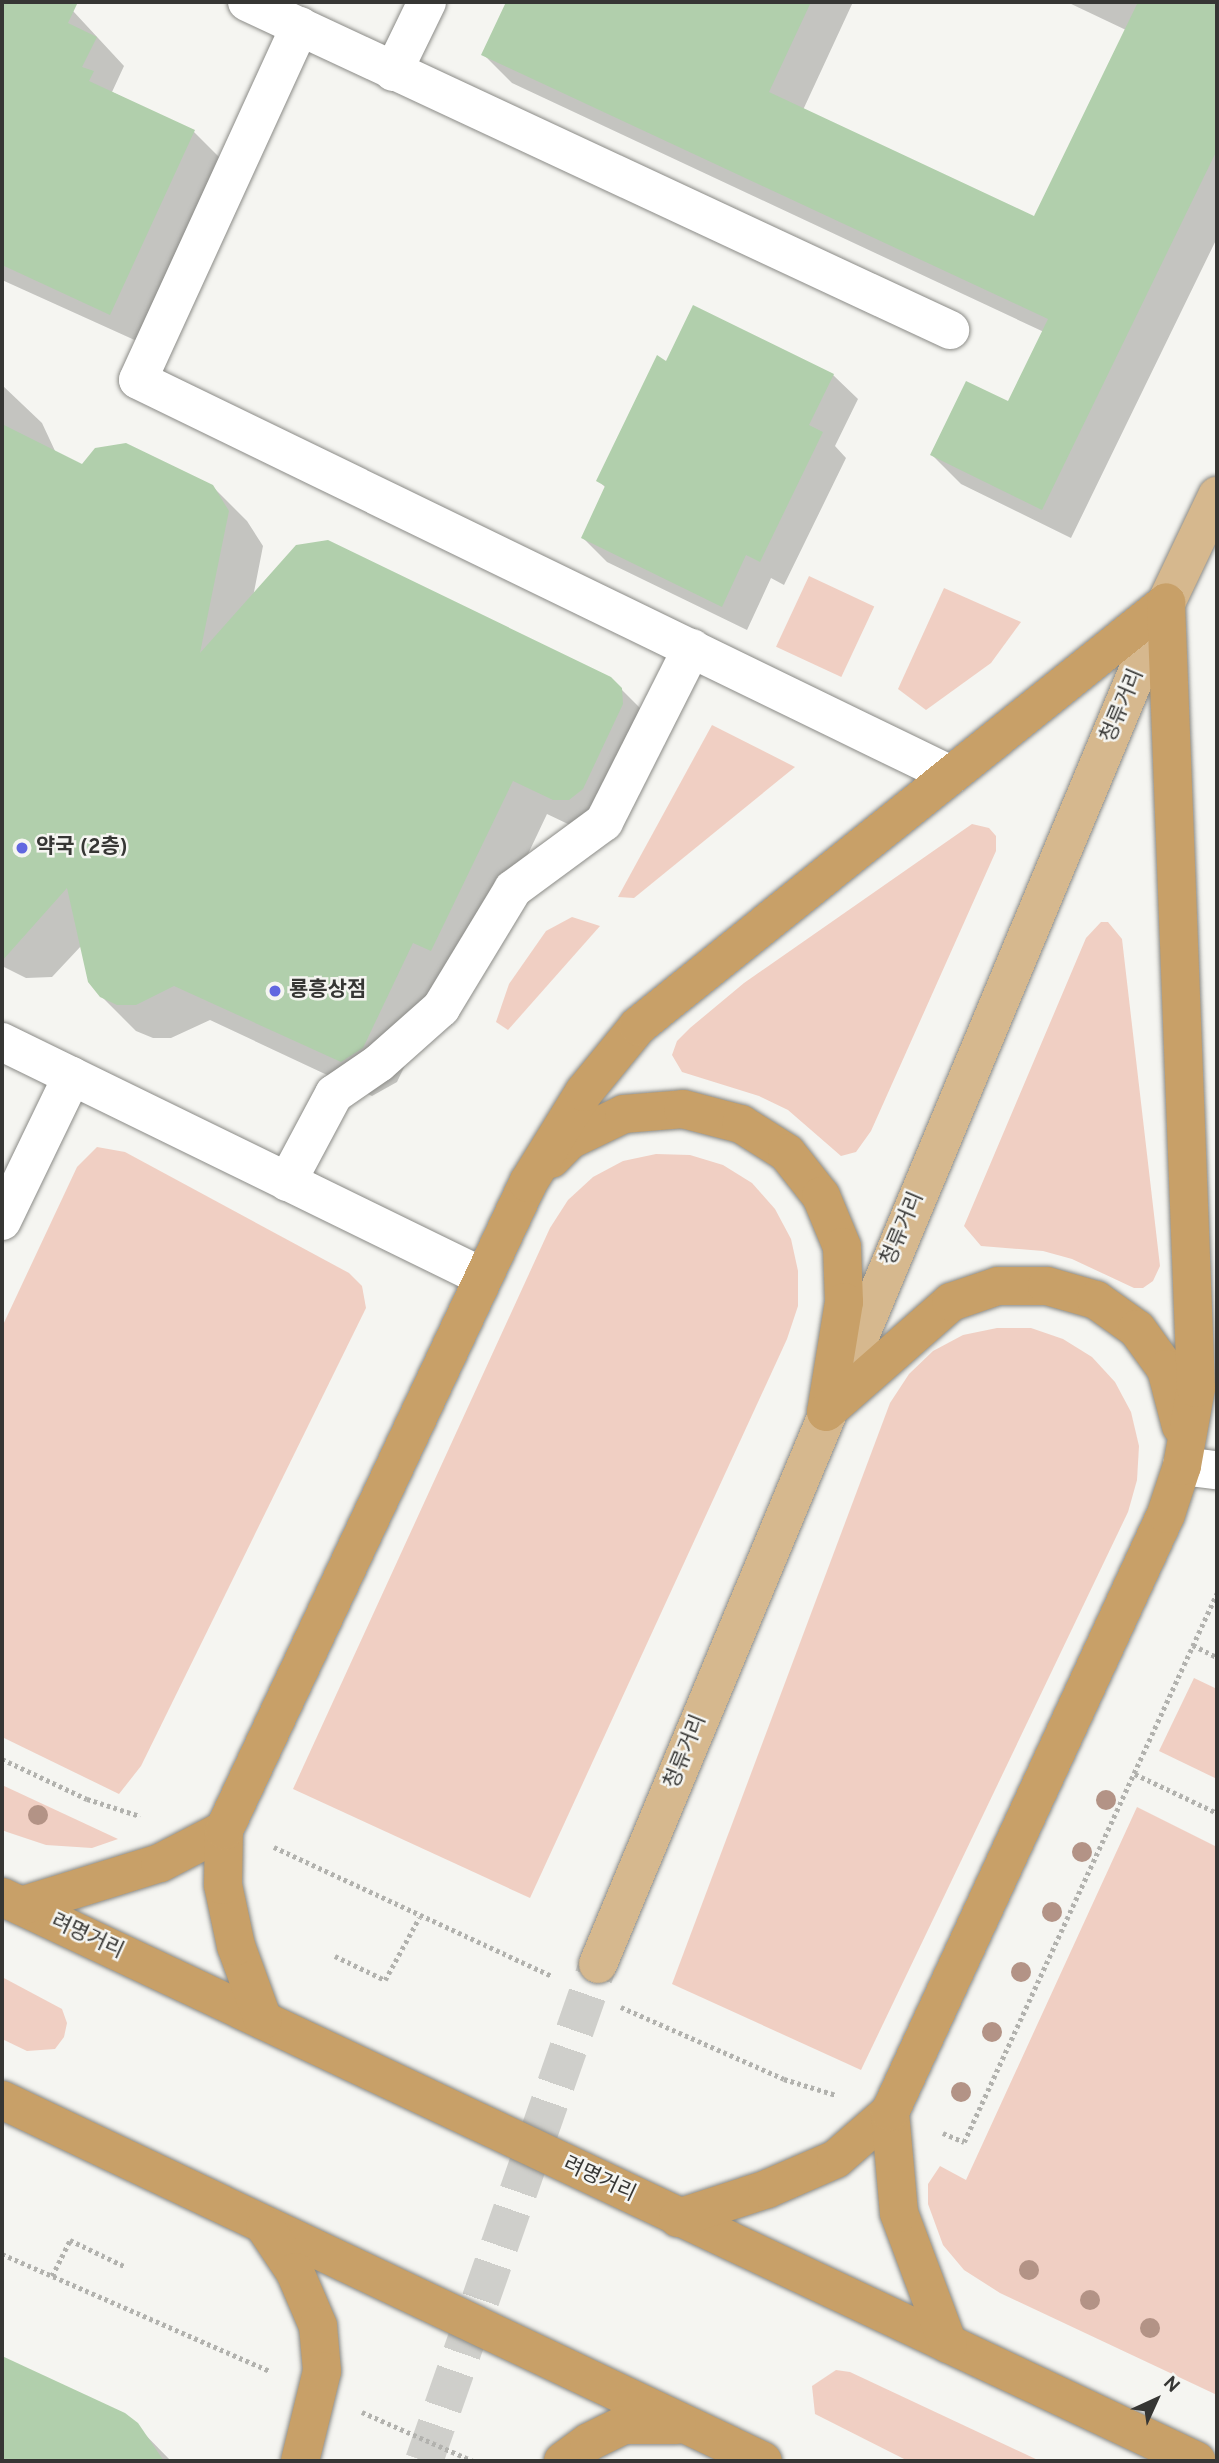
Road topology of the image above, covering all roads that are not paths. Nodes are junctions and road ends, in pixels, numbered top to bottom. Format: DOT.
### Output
graph roads {
  1 [pos="247,2"];
  2 [pos="427,2"];
  3 [pos="300,26"];
  4 [pos="393,72"];
  5 [pos="950,330"];
  6 [pos="1217,496"];
  7 [pos="1166,603"];
  8 [pos="692,648"];
  9 [pos="951,775"];
  10 [pos="2,1042"];
  11 [pos="72,1076"];
  12 [pos="287,1182"];
  13 [pos="528,1183"];
  14 [pos="4,1210"];
  15 [pos="482,1277"];
  16 [pos="826,1412"];
  17 [pos="1200,1468"];
  18 [pos="224,1830"];
  19 [pos="11,1901"];
  20 [pos="598,1965"];
  21 [pos="263,2020"];
  22 [pos="2,2100"];
  23 [pos="890,2112"];
  24 [pos="678,2218"];
  25 [pos="263,2225"];
  26 [pos="948,2344"];
  27 [pos="685,2424"];
  28 [pos="300,2461"];
  29 [pos="563,2461"];
  30 [pos="763,2461"];
  31 [pos="1197,2461"];
  1 -- 3 [label="street"];
  2 -- 4 [label="street"];
  3 -- 4 [label="street"];
  3 -- 8 [label="street"];
  4 -- 5 [label="street"];
  6 -- 7 [label="main road, 청류거리"];
  7 -- 9 [label="highway"];
  7 -- 16 [label="main road, 청류거리"];
  7 -- 17 [label="highway"];
  8 -- 9 [label="street"];
  8 -- 12 [label="street"];
  9 -- 13 [label="highway"];
  10 -- 11 [label="street"];
  11 -- 12 [label="street"];
  11 -- 14 [label="street"];
  12 -- 15 [label="street"];
  13 -- 15 [label="highway"];
  13 -- 16 [label="highway"];
  15 -- 18 [label="highway"];
  16 -- 17 [label="highway"];
  16 -- 20 [label="main road, 청류거리"];
  17 -- 23 [label="highway"];
  18 -- 19 [label="highway"];
  18 -- 21 [label="highway"];
  19 -- 21 [label="highway, 려명거리"];
  21 -- 24 [label="highway, 려명거리"];
  22 -- 25 [label="highway"];
  23 -- 24 [label="highway"];
  23 -- 26 [label="highway"];
  24 -- 26 [label="highway, 려명거리"];
  25 -- 27 [label="highway"];
  25 -- 28 [label="highway"];
  26 -- 31 [label="highway, 려명거리"];
  27 -- 29 [label="highway"];
  27 -- 30 [label="highway"];
}
